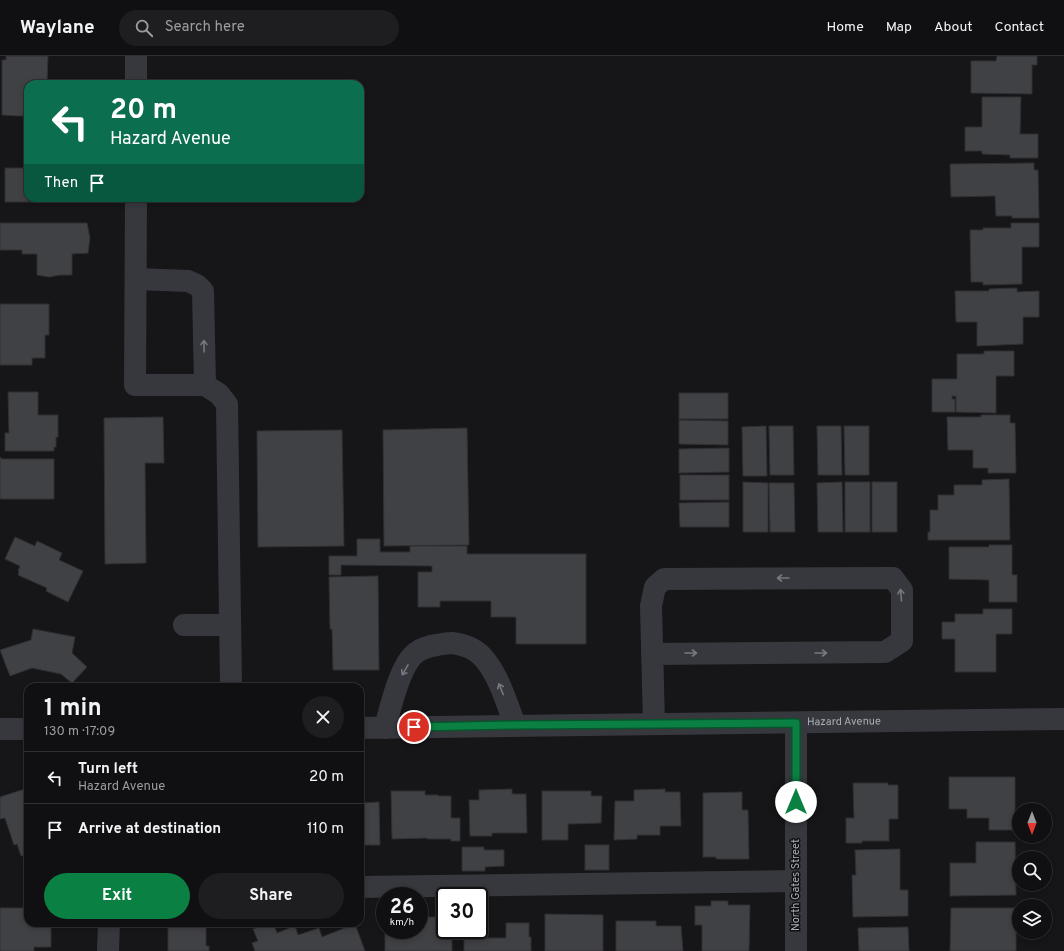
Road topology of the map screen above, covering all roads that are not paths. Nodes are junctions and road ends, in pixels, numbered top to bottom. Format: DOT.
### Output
graph roads {
  1 [pos="136,56"];
  2 [pos="136,80"];
  3 [pos="136,202"];
  4 [pos="136,279"];
  5 [pos="205,386"];
  6 [pos="184,625"];
  7 [pos="230,625"];
  8 [pos="652,654"];
  9 [pos="231,683"];
  10 [pos="1064,719"];
  11 [pos="796,723"];
  12 [pos="654,724"];
  13 [pos="515,725"];
  14 [pos="364,728"];
  15 [pos="385,728"];
  16 [pos="0,730"];
  17 [pos="24,730"];
  18 [pos="796,880"];
  19 [pos="364,886"];
  20 [pos="109,927"];
  21 [pos="108,951"];
  22 [pos="796,951"];
  1 -- 2 [label="street"];
  3 -- 4 [label="street"];
  5 -- 4 [label="street, one-way"];
  4 -- 5 [label="street"];
  5 -- 7 [label="street"];
  6 -- 7 [label="street"];
  7 -- 9 [label="street"];
  8 -- 8 [label="street, one-way"];
  8 -- 12 [label="street"];
  10 -- 11 [label="street, Hazard Avenue"];
  11 -- 12 [label="street, Hazard Avenue"];
  11 -- 18 [label="street, North Gates Street"];
  12 -- 13 [label="street, Hazard Avenue"];
  13 -- 15 [label="street, Hazard Avenue"];
  13 -- 15 [label="street, one-way"];
  14 -- 15 [label="street, Hazard Avenue"];
  16 -- 17 [label="street"];
  18 -- 19 [label="street"];
  18 -- 22 [label="street, North Gates Street"];
  20 -- 21 [label="street"];
}
